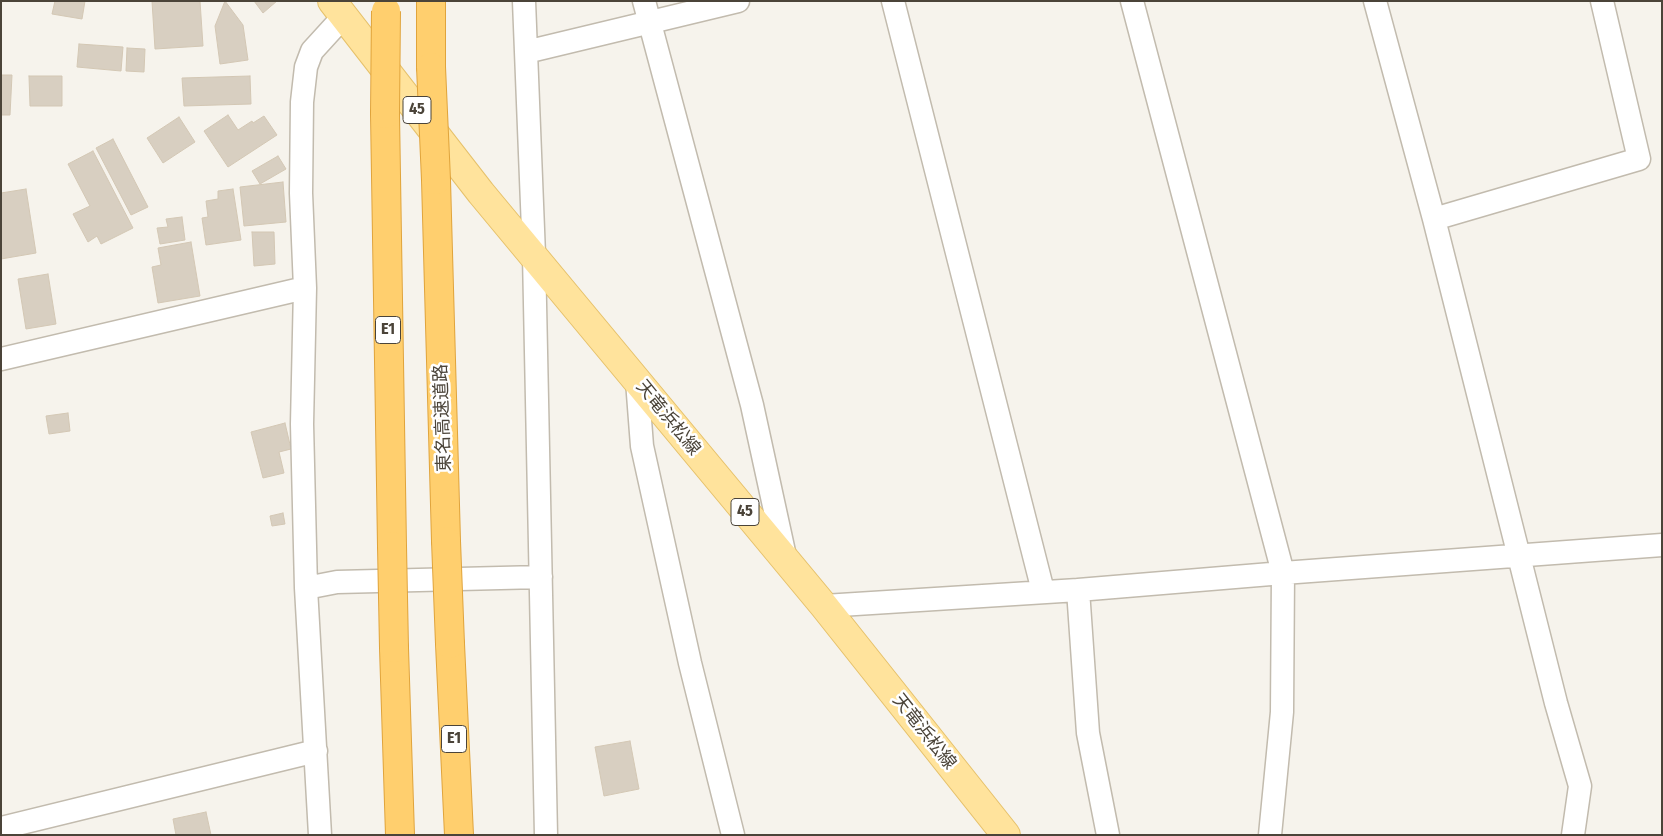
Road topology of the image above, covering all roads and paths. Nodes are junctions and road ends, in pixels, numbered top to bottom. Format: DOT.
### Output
graph roads {
  1 [pos="431,1"];
  2 [pos="524,1"];
  3 [pos="738,1"];
  4 [pos="893,1"];
  5 [pos="1132,1"];
  6 [pos="1375,1"];
  7 [pos="1602,1"];
  8 [pos="386,6"];
  9 [pos="337,9"];
  10 [pos="647,12"];
  11 [pos="526,52"];
  12 [pos="1434,219"];
  13 [pos="534,255"];
  14 [pos="305,288"];
  15 [pos="1,359"];
  16 [pos="637,381"];
  17 [pos="1662,545"];
  18 [pos="1520,556"];
  19 [pos="786,562"];
  20 [pos="1283,573"];
  21 [pos="541,577"];
  22 [pos="306,588"];
  23 [pos="1078,590"];
  24 [pos="1043,591"];
  25 [pos="824,606"];
  26 [pos="316,751"];
  27 [pos="1,828"];
  28 [pos="320,835"];
  29 [pos="400,835"];
  30 [pos="459,835"];
  31 [pos="546,835"];
  32 [pos="733,835"];
  33 [pos="1006,835"];
  34 [pos="1108,835"];
  35 [pos="1270,835"];
  36 [pos="1573,835"];
  1 -- 30 [label="highway, 東名高速道路 / E1, bridge"];
  2 -- 11 [label="street"];
  3 -- 10 [label="street"];
  4 -- 24 [label="street"];
  5 -- 20 [label="street"];
  6 -- 12 [label="street"];
  7 -- 12 [label="street"];
  8 -- 29 [label="highway, E1, bridge"];
  9 -- 13 [label="main road, 天竜浜松線 / 45"];
  9 -- 14 [label="street"];
  10 -- 11 [label="street"];
  10 -- 19 [label="street"];
  11 -- 13 [label="street"];
  12 -- 18 [label="street"];
  13 -- 16 [label="main road, 天竜浜松線 / 45"];
  13 -- 21 [label="street"];
  14 -- 15 [label="street"];
  14 -- 22 [label="street"];
  16 -- 19 [label="main road, 天竜浜松線 / 45"];
  16 -- 32 [label="street"];
  17 -- 18 [label="street"];
  18 -- 20 [label="street"];
  18 -- 36 [label="street"];
  19 -- 25 [label="main road, 天竜浜松線 / 45"];
  20 -- 23 [label="street"];
  20 -- 35 [label="street"];
  21 -- 22 [label="street"];
  21 -- 31 [label="street"];
  22 -- 26 [label="street"];
  23 -- 24 [label="street"];
  23 -- 34 [label="street"];
  24 -- 25 [label="street"];
  25 -- 33 [label="main road, 天竜浜松線 / 45"];
  26 -- 27 [label="street"];
  26 -- 28 [label="street"];
}
